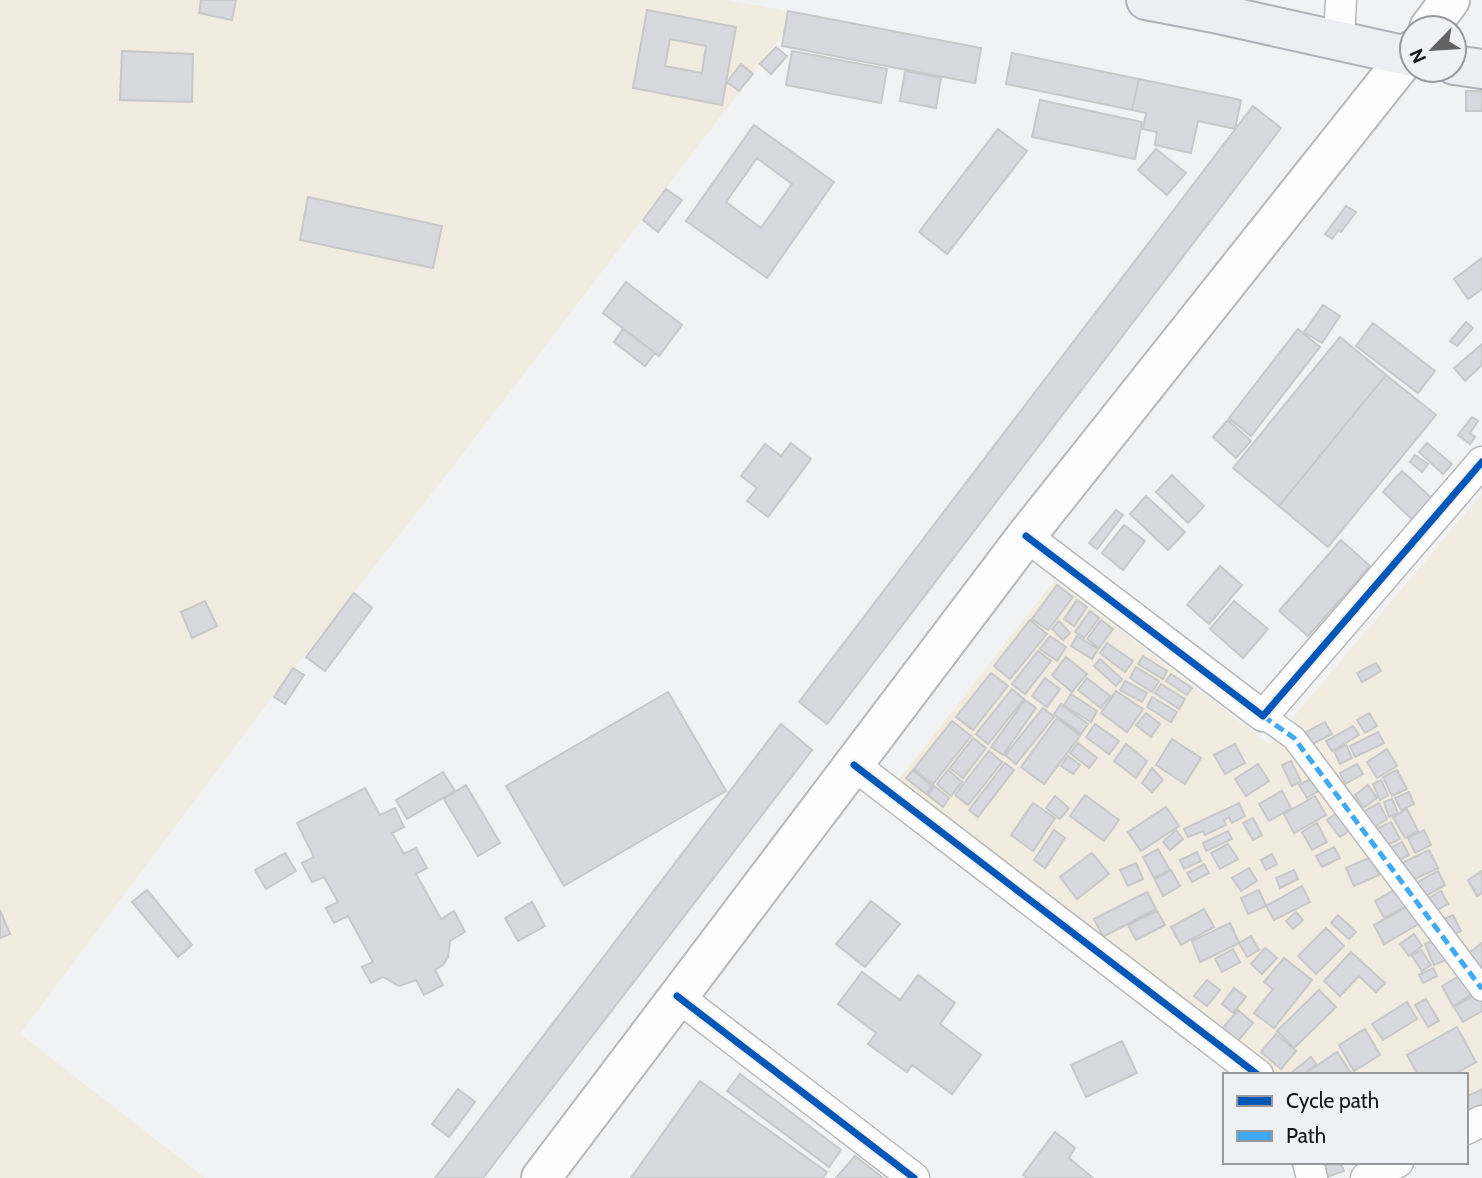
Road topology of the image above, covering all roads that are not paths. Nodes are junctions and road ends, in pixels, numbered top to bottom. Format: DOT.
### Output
graph roads {
  1 [pos="1146,0"];
  2 [pos="1341,0"];
  3 [pos="1339,40"];
  4 [pos="1398,46"];
  5 [pos="1398,69"];
  6 [pos="1482,462"];
  7 [pos="1026,536"];
  8 [pos="1263,716"];
  9 [pos="854,765"];
  10 [pos="1482,989"];
  11 [pos="677,996"];
  12 [pos="1255,1073"];
  13 [pos="1394,1164"];
  14 [pos="541,1178"];
  15 [pos="914,1178"];
  16 [pos="1366,1178"];
  1 -- 3 [label="main road"];
  2 -- 3 [label="street"];
  3 -- 4 [label="main road"];
  5 -- 7 [label="main road"];
  6 -- 8 [label="street"];
  7 -- 8 [label="street"];
  7 -- 9 [label="main road"];
  8 -- 10 [label="street"];
  9 -- 11 [label="main road"];
  9 -- 12 [label="street"];
  11 -- 14 [label="main road"];
  11 -- 15 [label="street"];
  13 -- 16 [label="street"];
}
